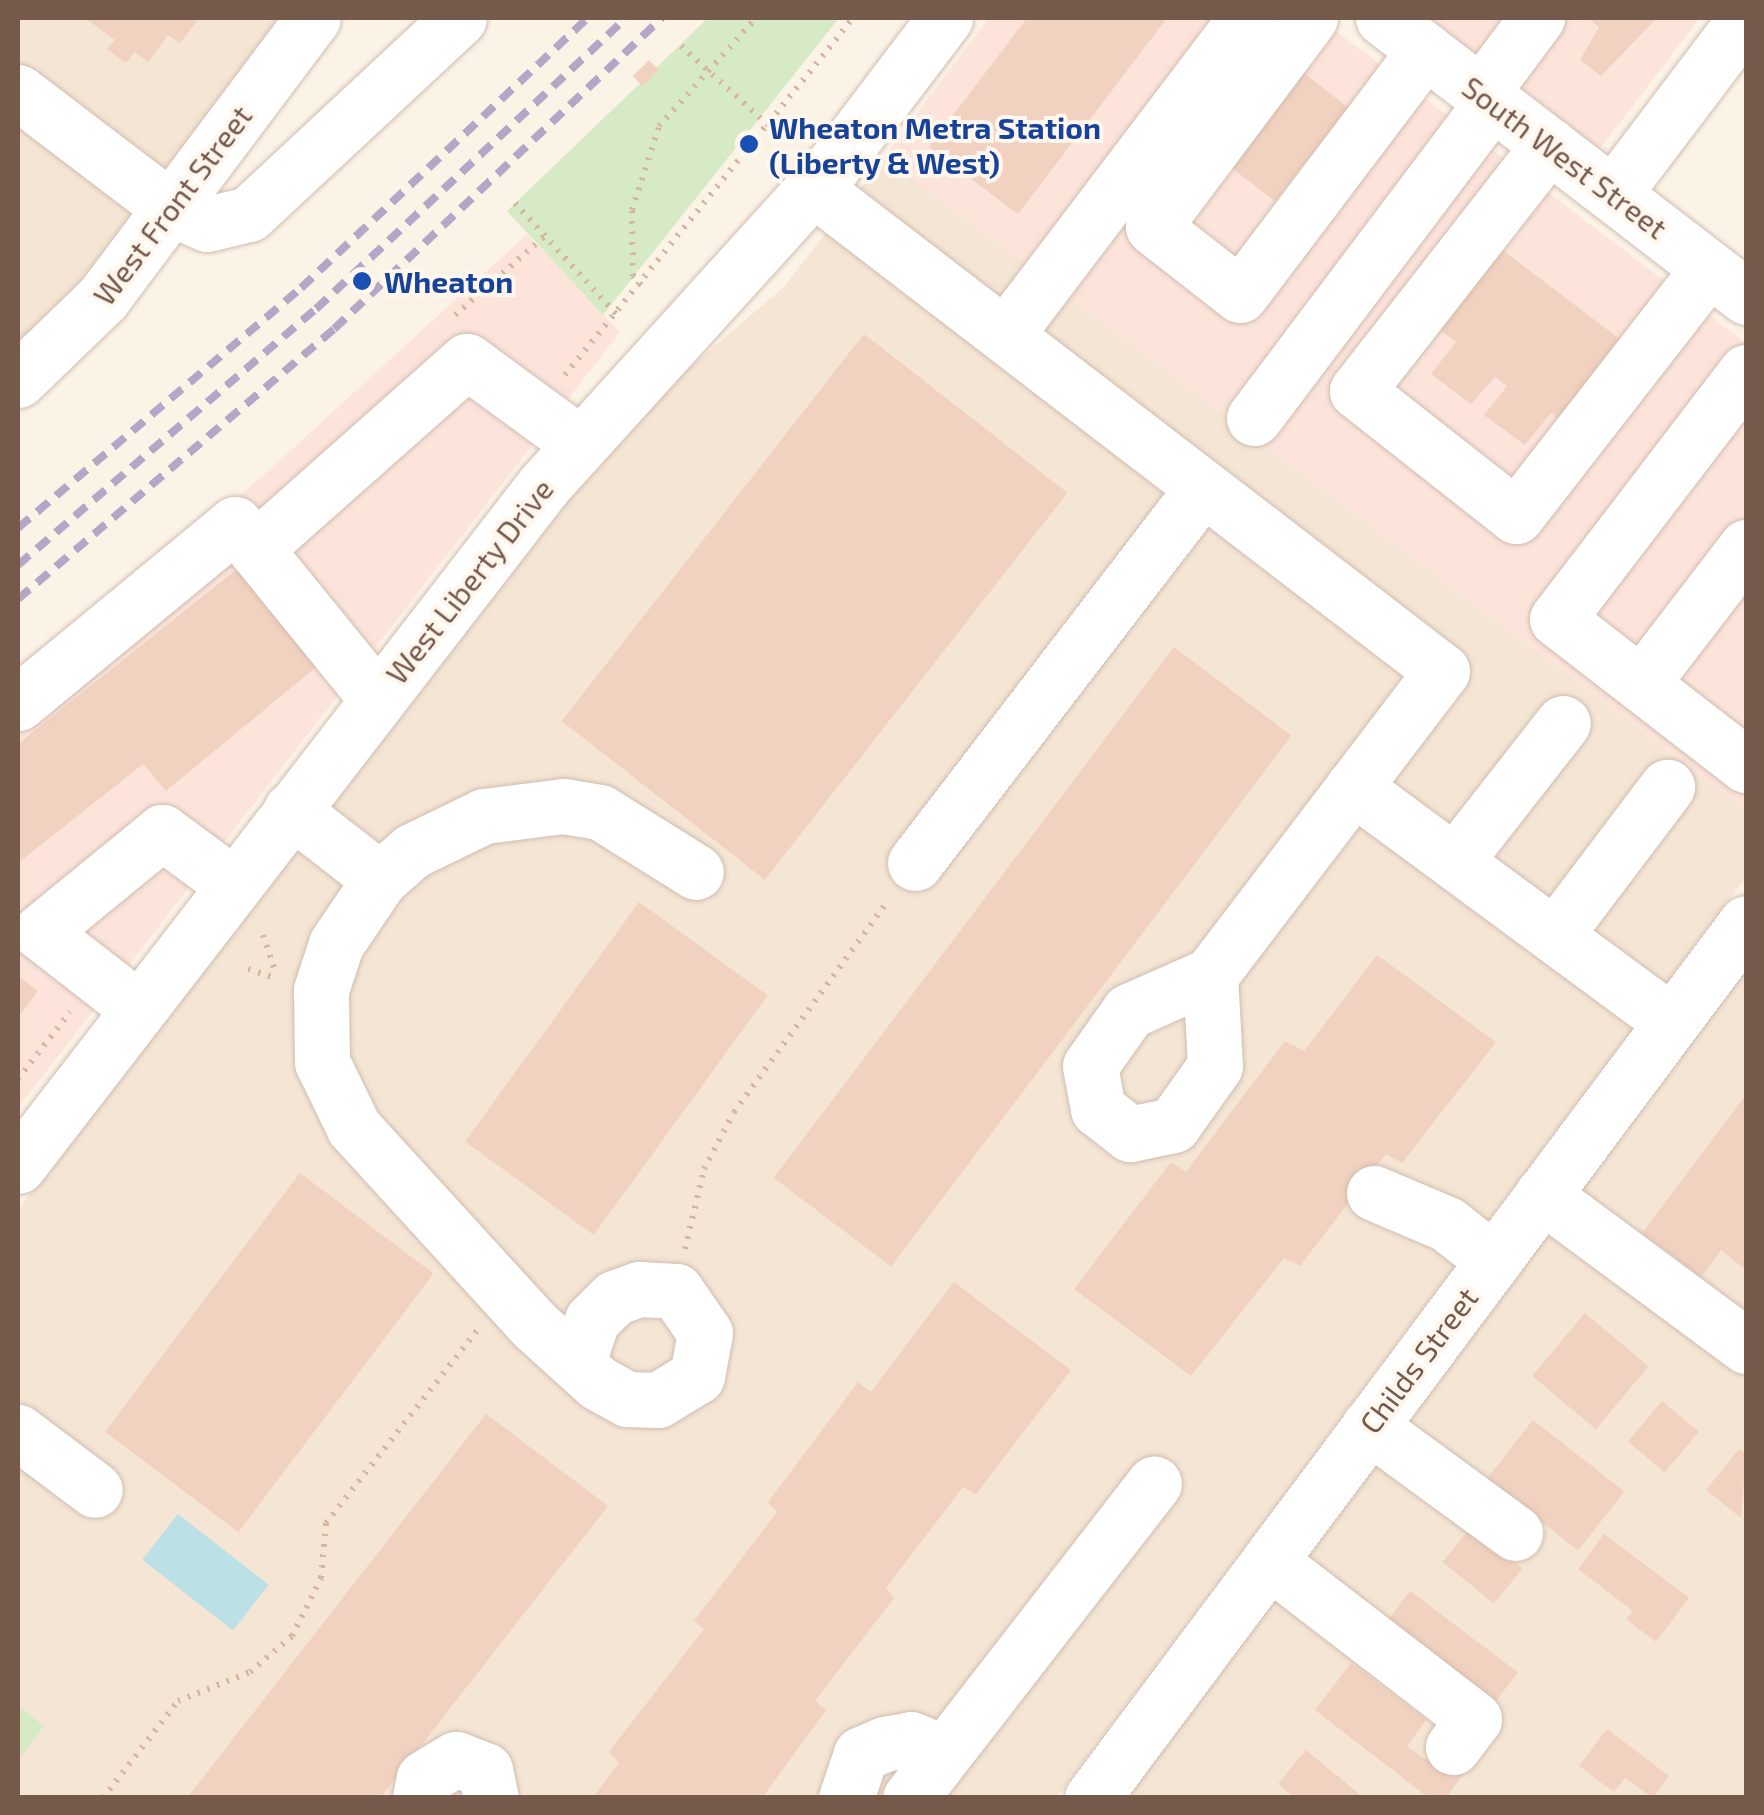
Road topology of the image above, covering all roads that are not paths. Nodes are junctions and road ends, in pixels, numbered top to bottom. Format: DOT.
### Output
graph roads {
  1 [pos="313,18"];
  2 [pos="459,18"];
  3 [pos="945,18"];
  4 [pos="1246,18"];
  5 [pos="1310,18"];
  6 [pos="1536,18"];
  7 [pos="1744,24"];
  8 [pos="1405,29"];
  9 [pos="18,92"];
  10 [pos="1486,97"];
  11 [pos="1550,145"];
  12 [pos="813,188"];
  13 [pos="1613,194"];
  14 [pos="170,208"];
  15 [pos="1728,282"];
  16 [pos="1006,334"];
  17 [pos="1746,372"];
  18 [pos="18,380"];
  19 [pos="1254,418"];
  20 [pos="1729,431"];
  21 [pos="579,442"];
  22 [pos="1203,488"];
  23 [pos="1746,546"];
  24 [pos="255,549"];
  25 [pos="1641,684"];
  26 [pos="377,700"];
  27 [pos="18,703"];
  28 [pos="1563,722"];
  29 [pos="1742,751"];
  30 [pos="1353,786"];
  31 [pos="1668,787"];
  32 [pos="292,810"];
  33 [pos="1455,861"];
  34 [pos="915,863"];
  35 [pos="696,872"];
  36 [pos="380,879"];
  37 [pos="234,885"];
  38 [pos="1746,924"];
  39 [pos="1555,935"];
  40 [pos="1210,975"];
  41 [pos="138,1009"];
  42 [pos="1672,1022"];
  43 [pos="24,1144"];
  44 [pos="1374,1193"];
  45 [pos="1542,1195"];
  46 [pos="1494,1260"];
  47 [pos="1746,1346"];
  48 [pos="579,1359"];
  49 [pos="1369,1426"];
  50 [pos="18,1432"];
  51 [pos="1154,1483"];
  52 [pos="95,1490"];
  53 [pos="1515,1534"];
  54 [pos="1269,1561"];
  55 [pos="1454,1746"];
  56 [pos="920,1786"];
  57 [pos="420,1798"];
  58 [pos="491,1798"];
  59 [pos="846,1798"];
  60 [pos="1092,1798"];
  1 -- 14 [label="street, West Front Street"];
  2 -- 14 [label="street"];
  3 -- 12 [label="street, West Liberty Drive"];
  4 -- 16 [label="street"];
  5 -- 8 [label="street"];
  6 -- 10 [label="street"];
  7 -- 13 [label="street"];
  8 -- 10 [label="street, South West Street"];
  9 -- 14 [label="street"];
  10 -- 11 [label="street, South West Street"];
  10 -- 19 [label="street"];
  11 -- 13 [label="street, South West Street"];
  11 -- 15 [label="street"];
  12 -- 16 [label="street"];
  12 -- 21 [label="street, West Liberty Drive"];
  13 -- 15 [label="street, South West Street"];
  14 -- 18 [label="street, West Front Street"];
  16 -- 22 [label="street"];
  17 -- 20 [label="street"];
  20 -- 25 [label="street"];
  21 -- 24 [label="street"];
  21 -- 26 [label="street, West Liberty Drive"];
  22 -- 30 [label="street"];
  22 -- 34 [label="street"];
  23 -- 25 [label="street"];
  24 -- 26 [label="street"];
  24 -- 27 [label="street"];
  25 -- 29 [label="street"];
  26 -- 32 [label="street, West Liberty Drive"];
  28 -- 33 [label="street"];
  30 -- 33 [label="street"];
  30 -- 40 [label="street"];
  31 -- 39 [label="street"];
  32 -- 36 [label="street"];
  32 -- 37 [label="street, West Liberty Drive"];
  33 -- 39 [label="street"];
  35 -- 36 [label="street"];
  36 -- 48 [label="street"];
  37 -- 41 [label="street, West Liberty Drive"];
  37 -- 41 [label="street"];
  38 -- 42 [label="street, Childs Street"];
  39 -- 42 [label="street"];
  41 -- 43 [label="street, West Liberty Drive"];
  42 -- 45 [label="street, Childs Street"];
  44 -- 46 [label="street"];
  45 -- 46 [label="street, Childs Street"];
  45 -- 47 [label="street"];
  46 -- 49 [label="street, Childs Street"];
  49 -- 53 [label="street"];
  49 -- 54 [label="street, Childs Street"];
  50 -- 52 [label="street"];
  51 -- 56 [label="street"];
  54 -- 55 [label="street"];
  54 -- 60 [label="street, Childs Street"];
  56 -- 59 [label="street"];
  57 -- 58 [label="street"];
}
